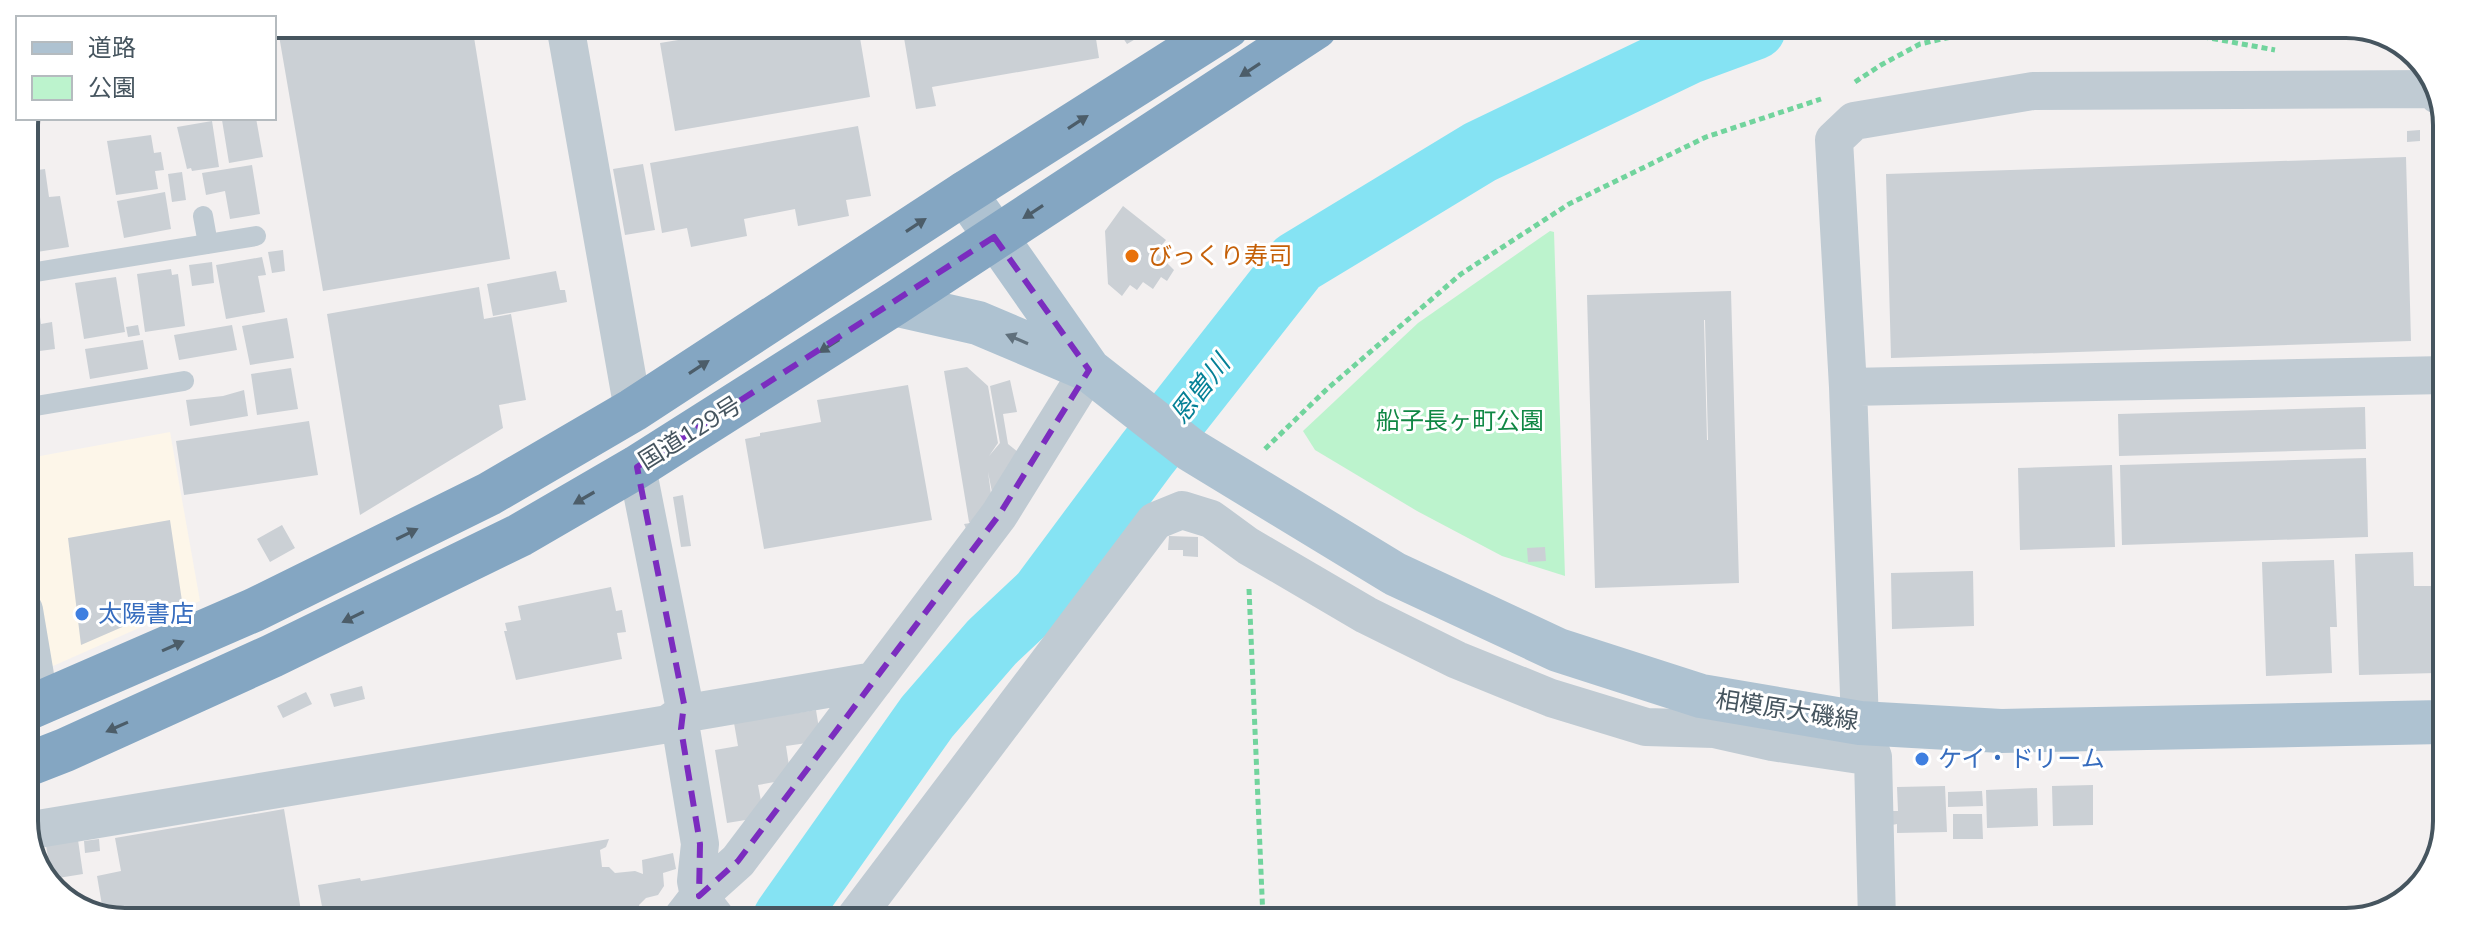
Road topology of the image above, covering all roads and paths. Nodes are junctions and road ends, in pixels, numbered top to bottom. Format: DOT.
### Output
graph roads {
  1 [pos="567,38"];
  2 [pos="1210,38"];
  3 [pos="1299,38"];
  4 [pos="1946,38"];
  5 [pos="1851,85"];
  6 [pos="2424,89"];
  7 [pos="1826,97"];
  8 [pos="965,193"];
  9 [pos="203,216"];
  10 [pos="256,236"];
  11 [pos="994,237"];
  12 [pos="208,244"];
  13 [pos="38,272"];
  14 [pos="894,304"];
  15 [pos="1095,374"];
  16 [pos="2433,375"];
  17 [pos="184,381"];
  18 [pos="1848,387"];
  19 [pos="38,406"];
  20 [pos="633,410"];
  21 [pos="1265,449"];
  22 [pos="637,467"];
  23 [pos="1248,546"];
  24 [pos="874,681"];
  25 [pos="38,704"];
  26 [pos="682,714"];
  27 [pos="2433,722"];
  28 [pos="1867,740"];
  29 [pos="38,760"];
  30 [pos="38,829"];
  31 [pos="701,908"];
  32 [pos="702,908"];
  33 [pos="863,908"];
  34 [pos="1263,908"];
  35 [pos="1876,908"];
  1 -- 20 [label="street"];
  8 -- 2 [label="highway, 国道129号, one-way"];
  3 -- 11 [label="highway, 国道129号, one-way"];
  4 -- 5 [label="path"];
  6 -- 18 [label="street"];
  7 -- 21 [label="path"];
  8 -- 11 [label="main road"];
  20 -- 8 [label="highway, 国道129号, one-way"];
  9 -- 12 [label="lane"];
  10 -- 12 [label="lane"];
  11 -- 14 [label="highway, 国道129号"];
  11 -- 15 [label="main road"];
  12 -- 13 [label="lane"];
  15 -- 14 [label="main road, one-way"];
  14 -- 22 [label="highway, 国道129号, one-way"];
  15 -- 24 [label="street"];
  15 -- 28 [label="main road, 相模原大磯線"];
  16 -- 18 [label="street"];
  17 -- 19 [label="lane"];
  18 -- 28 [label="street"];
  25 -- 20 [label="highway, 国道129号, one-way"];
  22 -- 26 [label="street"];
  22 -- 29 [label="highway, 国道129号, one-way"];
  23 -- 28 [label="street"];
  23 -- 33 [label="street"];
  23 -- 34 [label="path"];
  24 -- 26 [label="street"];
  24 -- 32 [label="street"];
  26 -- 30 [label="street"];
  26 -- 31 [label="street"];
  27 -- 28 [label="main road, 相模原大磯線"];
  28 -- 35 [label="street"];
}
